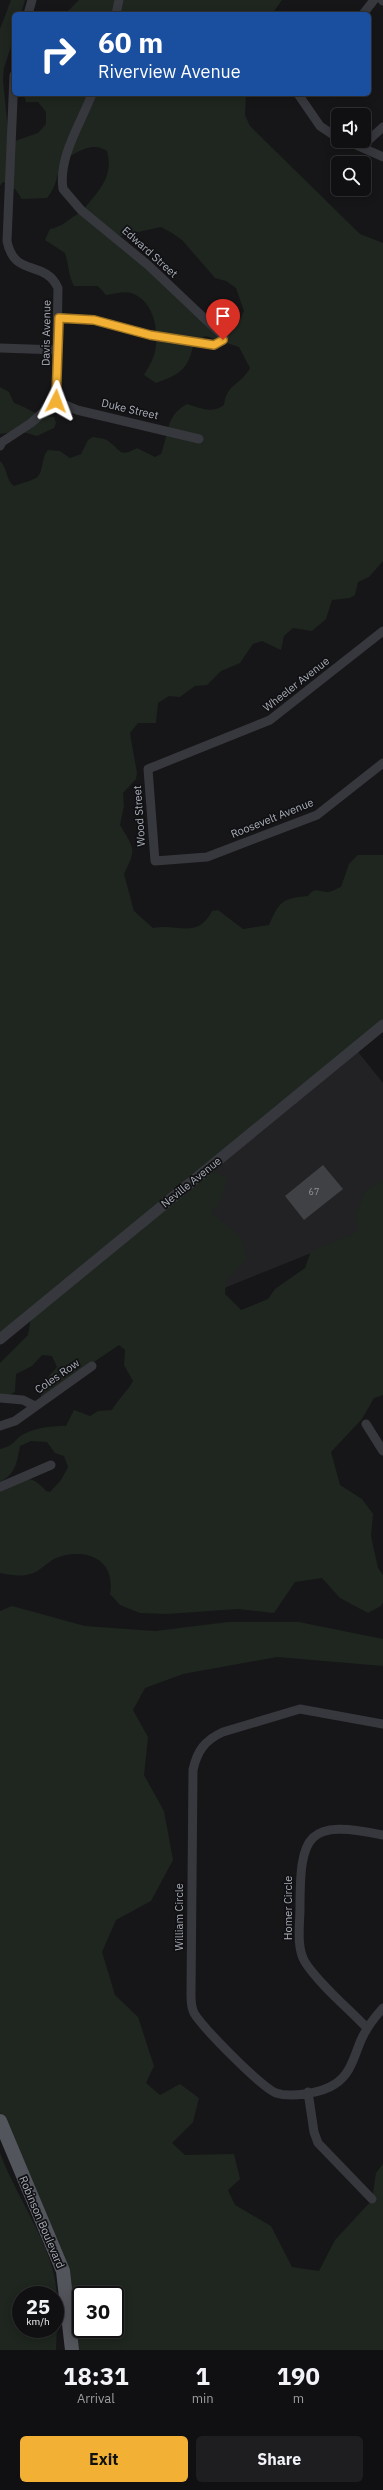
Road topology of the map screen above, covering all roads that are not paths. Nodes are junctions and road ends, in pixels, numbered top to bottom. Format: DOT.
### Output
graph roads {
  1 [pos="32,0"];
  2 [pos="119,0"];
  3 [pos="374,0"];
  4 [pos="29,12"];
  5 [pos="116,12"];
  6 [pos="365,12"];
  7 [pos="13,96"];
  8 [pos="91,96"];
  9 [pos="299,96"];
  10 [pos="383,127"];
  11 [pos="331,133"];
  12 [pos="371,138"];
  13 [pos="363,148"];
  14 [pos="383,157"];
  15 [pos="59,318"];
  16 [pos="0,348"];
  17 [pos="58,350"];
  18 [pos="56,401"];
  19 [pos="199,439"];
  20 [pos="0,446"];
  21 [pos="383,631"];
  22 [pos="383,763"];
  23 [pos="148,769"];
  24 [pos="155,861"];
  25 [pos="383,1025"];
  26 [pos="0,1339"];
  27 [pos="92,1366"];
  28 [pos="0,1398"];
  29 [pos="35,1406"];
  30 [pos="366,1424"];
  31 [pos="0,1426"];
  32 [pos="383,1450"];
  33 [pos="51,1465"];
  34 [pos="0,1487"];
  35 [pos="383,1724"];
  36 [pos="383,1835"];
  37 [pos="383,2008"];
  38 [pos="368,2028"];
  39 [pos="308,2092"];
  40 [pos="0,2121"];
  41 [pos="372,2199"];
  42 [pos="72,2350"];
  1 -- 4 [label="street"];
  2 -- 5 [label="street"];
  3 -- 6 [label="street"];
  7 -- 15 [label="street, Davis Avenue"];
  8 -- 15 [label="street, Edward Street"];
  9 -- 11 [label="street"];
  10 -- 12 [label="street"];
  13 -- 14 [label="street"];
  15 -- 17 [label="street, Davis Avenue"];
  16 -- 17 [label="street"];
  17 -- 18 [label="street, Davis Avenue"];
  18 -- 19 [label="street, Duke Street"];
  18 -- 20 [label="street"];
  21 -- 23 [label="street, Wheeler Avenue"];
  22 -- 24 [label="street, Roosevelt Avenue"];
  23 -- 24 [label="street, Wood Street"];
  25 -- 26 [label="street, Neville Avenue"];
  27 -- 29 [label="street, Coles Row"];
  28 -- 29 [label="street, Coles Row"];
  29 -- 31 [label="street, Coles Row"];
  30 -- 32 [label="street"];
  33 -- 34 [label="street"];
  35 -- 39 [label="street, William Circle"];
  36 -- 38 [label="street, Homer Circle"];
  37 -- 38 [label="street, William Circle"];
  38 -- 39 [label="street, William Circle"];
  39 -- 41 [label="street"];
  40 -- 42 [label="main road, Robinson Boulevard"];
}
